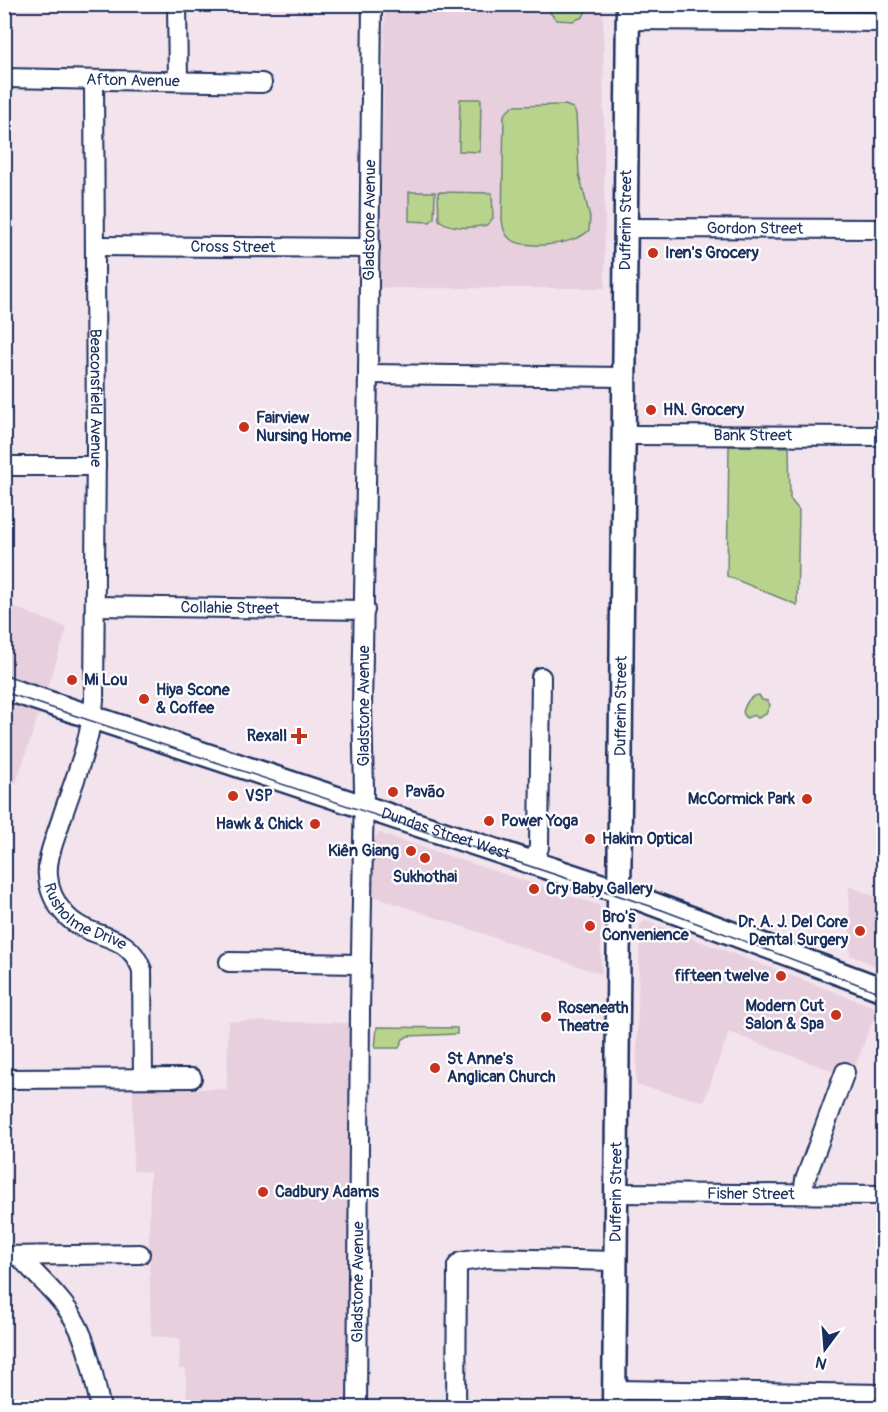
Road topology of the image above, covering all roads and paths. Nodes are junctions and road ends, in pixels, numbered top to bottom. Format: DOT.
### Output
graph roads {
  1 [pos="177,4"];
  2 [pos="372,4"];
  3 [pos="628,12"];
  4 [pos="884,22"];
  5 [pos="4,78"];
  6 [pos="94,80"];
  7 [pos="178,81"];
  8 [pos="262,83"];
  9 [pos="626,228"];
  10 [pos="884,229"];
  11 [pos="95,246"];
  12 [pos="370,248"];
  13 [pos="368,374"];
  14 [pos="624,377"];
  15 [pos="624,435"];
  16 [pos="884,436"];
  17 [pos="4,466"];
  18 [pos="96,466"];
  19 [pos="95,606"];
  20 [pos="365,610"];
  21 [pos="541,677"];
  22 [pos="4,688"];
  23 [pos="92,717"];
  24 [pos="363,807"];
  25 [pos="534,863"];
  26 [pos="621,892"];
  27 [pos="228,962"];
  28 [pos="361,964"];
  29 [pos="884,990"];
  30 [pos="845,1072"];
  31 [pos="143,1078"];
  32 [pos="192,1078"];
  33 [pos="4,1079"];
  34 [pos="803,1193"];
  35 [pos="617,1194"];
  36 [pos="884,1195"];
  37 [pos="140,1254"];
  38 [pos="12,1256"];
  39 [pos="616,1261"];
  40 [pos="884,1394"];
  41 [pos="614,1399"];
  42 [pos="101,1407"];
  43 [pos="357,1407"];
  44 [pos="456,1407"];
  1 -- 7 [label="street"];
  2 -- 12 [label="street, Gladstone Avenue"];
  3 -- 4 [label="street"];
  3 -- 9 [label="main road, Dufferin Street"];
  5 -- 6 [label="street, Afton Avenue"];
  6 -- 7 [label="street, Afton Avenue"];
  6 -- 11 [label="street, Beaconsfield Avenue"];
  7 -- 8 [label="street, Afton Avenue"];
  9 -- 10 [label="street, Gordon Street"];
  9 -- 14 [label="main road, Dufferin Street"];
  11 -- 12 [label="street, Cross Street"];
  11 -- 18 [label="street, Beaconsfield Avenue"];
  12 -- 13 [label="street, Gladstone Avenue"];
  13 -- 14 [label="street"];
  13 -- 20 [label="street, Gladstone Avenue"];
  14 -- 15 [label="main road, Dufferin Street"];
  15 -- 16 [label="street, Bank Street"];
  15 -- 26 [label="main road, Dufferin Street"];
  17 -- 18 [label="street"];
  18 -- 19 [label="street, Beaconsfield Avenue"];
  19 -- 20 [label="street, Collahie Street"];
  19 -- 23 [label="street, Beaconsfield Avenue"];
  20 -- 24 [label="street, Gladstone Avenue"];
  21 -- 25 [label="street"];
  22 -- 23 [label="main road, Dundas Street West"];
  23 -- 24 [label="main road, Dundas Street West"];
  23 -- 31 [label="street, Rusholme Drive"];
  24 -- 25 [label="main road, Dundas Street West"];
  24 -- 28 [label="street, Gladstone Avenue"];
  25 -- 26 [label="main road, Dundas Street West"];
  26 -- 29 [label="main road, Dundas Street West"];
  26 -- 35 [label="main road, Dufferin Street"];
  27 -- 28 [label="street"];
  28 -- 43 [label="street, Gladstone Avenue"];
  30 -- 34 [label="street"];
  31 -- 32 [label="street"];
  31 -- 33 [label="street"];
  34 -- 35 [label="street, Fisher Street"];
  34 -- 36 [label="street, Fisher Street"];
  35 -- 39 [label="main road, Dufferin Street"];
  37 -- 38 [label="street"];
  38 -- 42 [label="street"];
  39 -- 41 [label="main road, Dufferin Street"];
  39 -- 44 [label="street"];
  40 -- 41 [label="street"];
}
